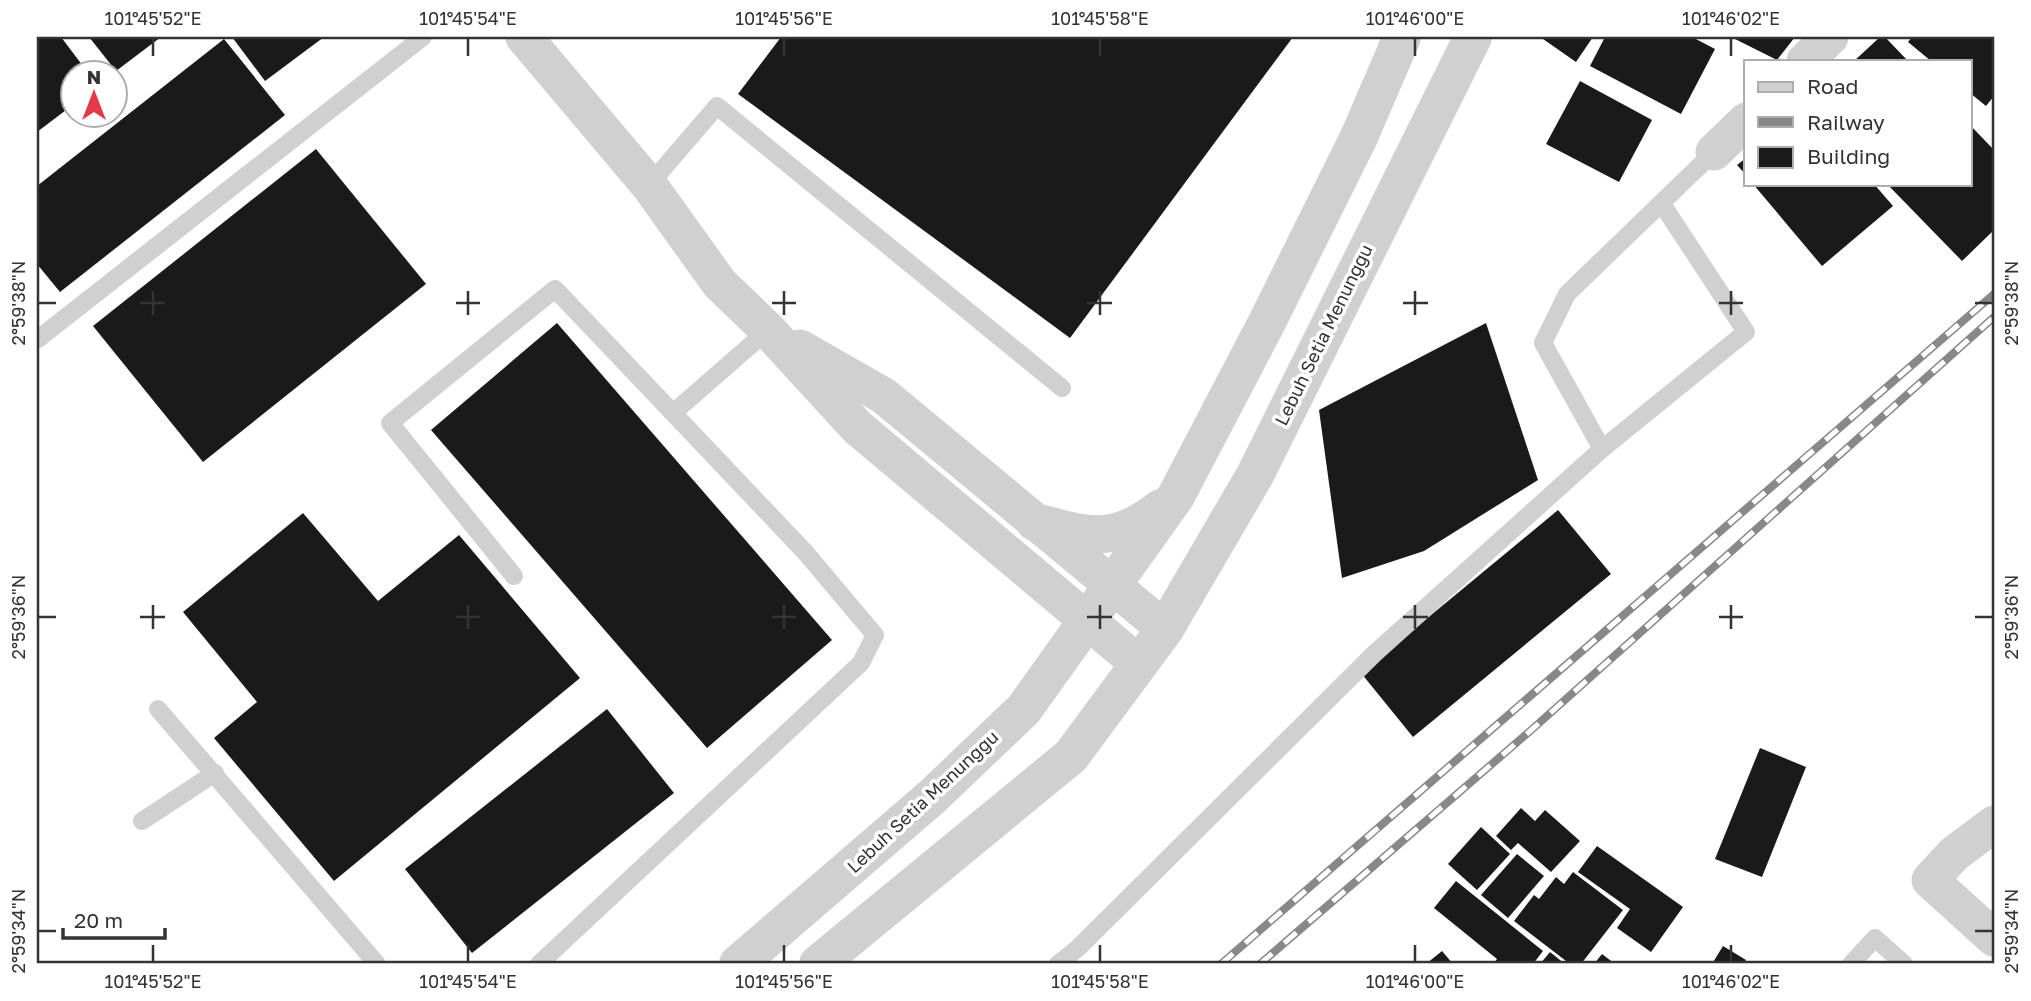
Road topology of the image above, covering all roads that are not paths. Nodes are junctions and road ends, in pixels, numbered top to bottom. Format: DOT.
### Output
graph roads {
  1 [pos="423,37"];
  2 [pos="524,37"];
  3 [pos="1402,37"];
  4 [pos="1473,37"];
  5 [pos="1830,37"];
  6 [pos="1806,60"];
  7 [pos="1744,123"];
  8 [pos="1714,152"];
  9 [pos="649,186"];
  10 [pos="1662,204"];
  11 [pos="768,330"];
  12 [pos="38,339"];
  13 [pos="1062,388"];
  14 [pos="673,413"];
  15 [pos="1602,449"];
  16 [pos="1176,496"];
  17 [pos="1035,522"];
  18 [pos="514,576"];
  19 [pos="1111,586"];
  20 [pos="1087,620"];
  21 [pos="1166,629"];
  22 [pos="1139,664"];
  23 [pos="158,709"];
  24 [pos="215,773"];
  25 [pos="142,821"];
  26 [pos="1994,824"];
  27 [pos="1994,938"];
  28 [pos="377,964"];
  29 [pos="539,964"];
  30 [pos="738,964"];
  31 [pos="818,964"];
  32 [pos="1058,964"];
  33 [pos="1851,964"];
  34 [pos="1904,964"];
  1 -- 12 [label="lane"];
  2 -- 9 [label="street"];
  3 -- 16 [label="street"];
  4 -- 21 [label="street, Lebuh Setia Menunggu"];
  5 -- 6 [label="street"];
  7 -- 8 [label="street"];
  8 -- 10 [label="lane"];
  9 -- 11 [label="street"];
  9 -- 13 [label="lane"];
  10 -- 15 [label="lane"];
  10 -- 15 [label="lane"];
  11 -- 14 [label="lane"];
  11 -- 17 [label="street"];
  11 -- 20 [label="street"];
  14 -- 18 [label="lane"];
  14 -- 29 [label="lane"];
  15 -- 32 [label="lane"];
  16 -- 17 [label="street"];
  16 -- 19 [label="street, Lebuh Setia Menunggu"];
  17 -- 19 [label="street"];
  19 -- 20 [label="street, Lebuh Setia Menunggu"];
  19 -- 21 [label="street"];
  20 -- 22 [label="street"];
  20 -- 30 [label="street, Lebuh Setia Menunggu"];
  21 -- 22 [label="street, Lebuh Setia Menunggu"];
  22 -- 31 [label="street"];
  23 -- 24 [label="lane"];
  24 -- 25 [label="lane"];
  24 -- 28 [label="lane"];
  26 -- 27 [label="street"];
  33 -- 34 [label="lane"];
}
